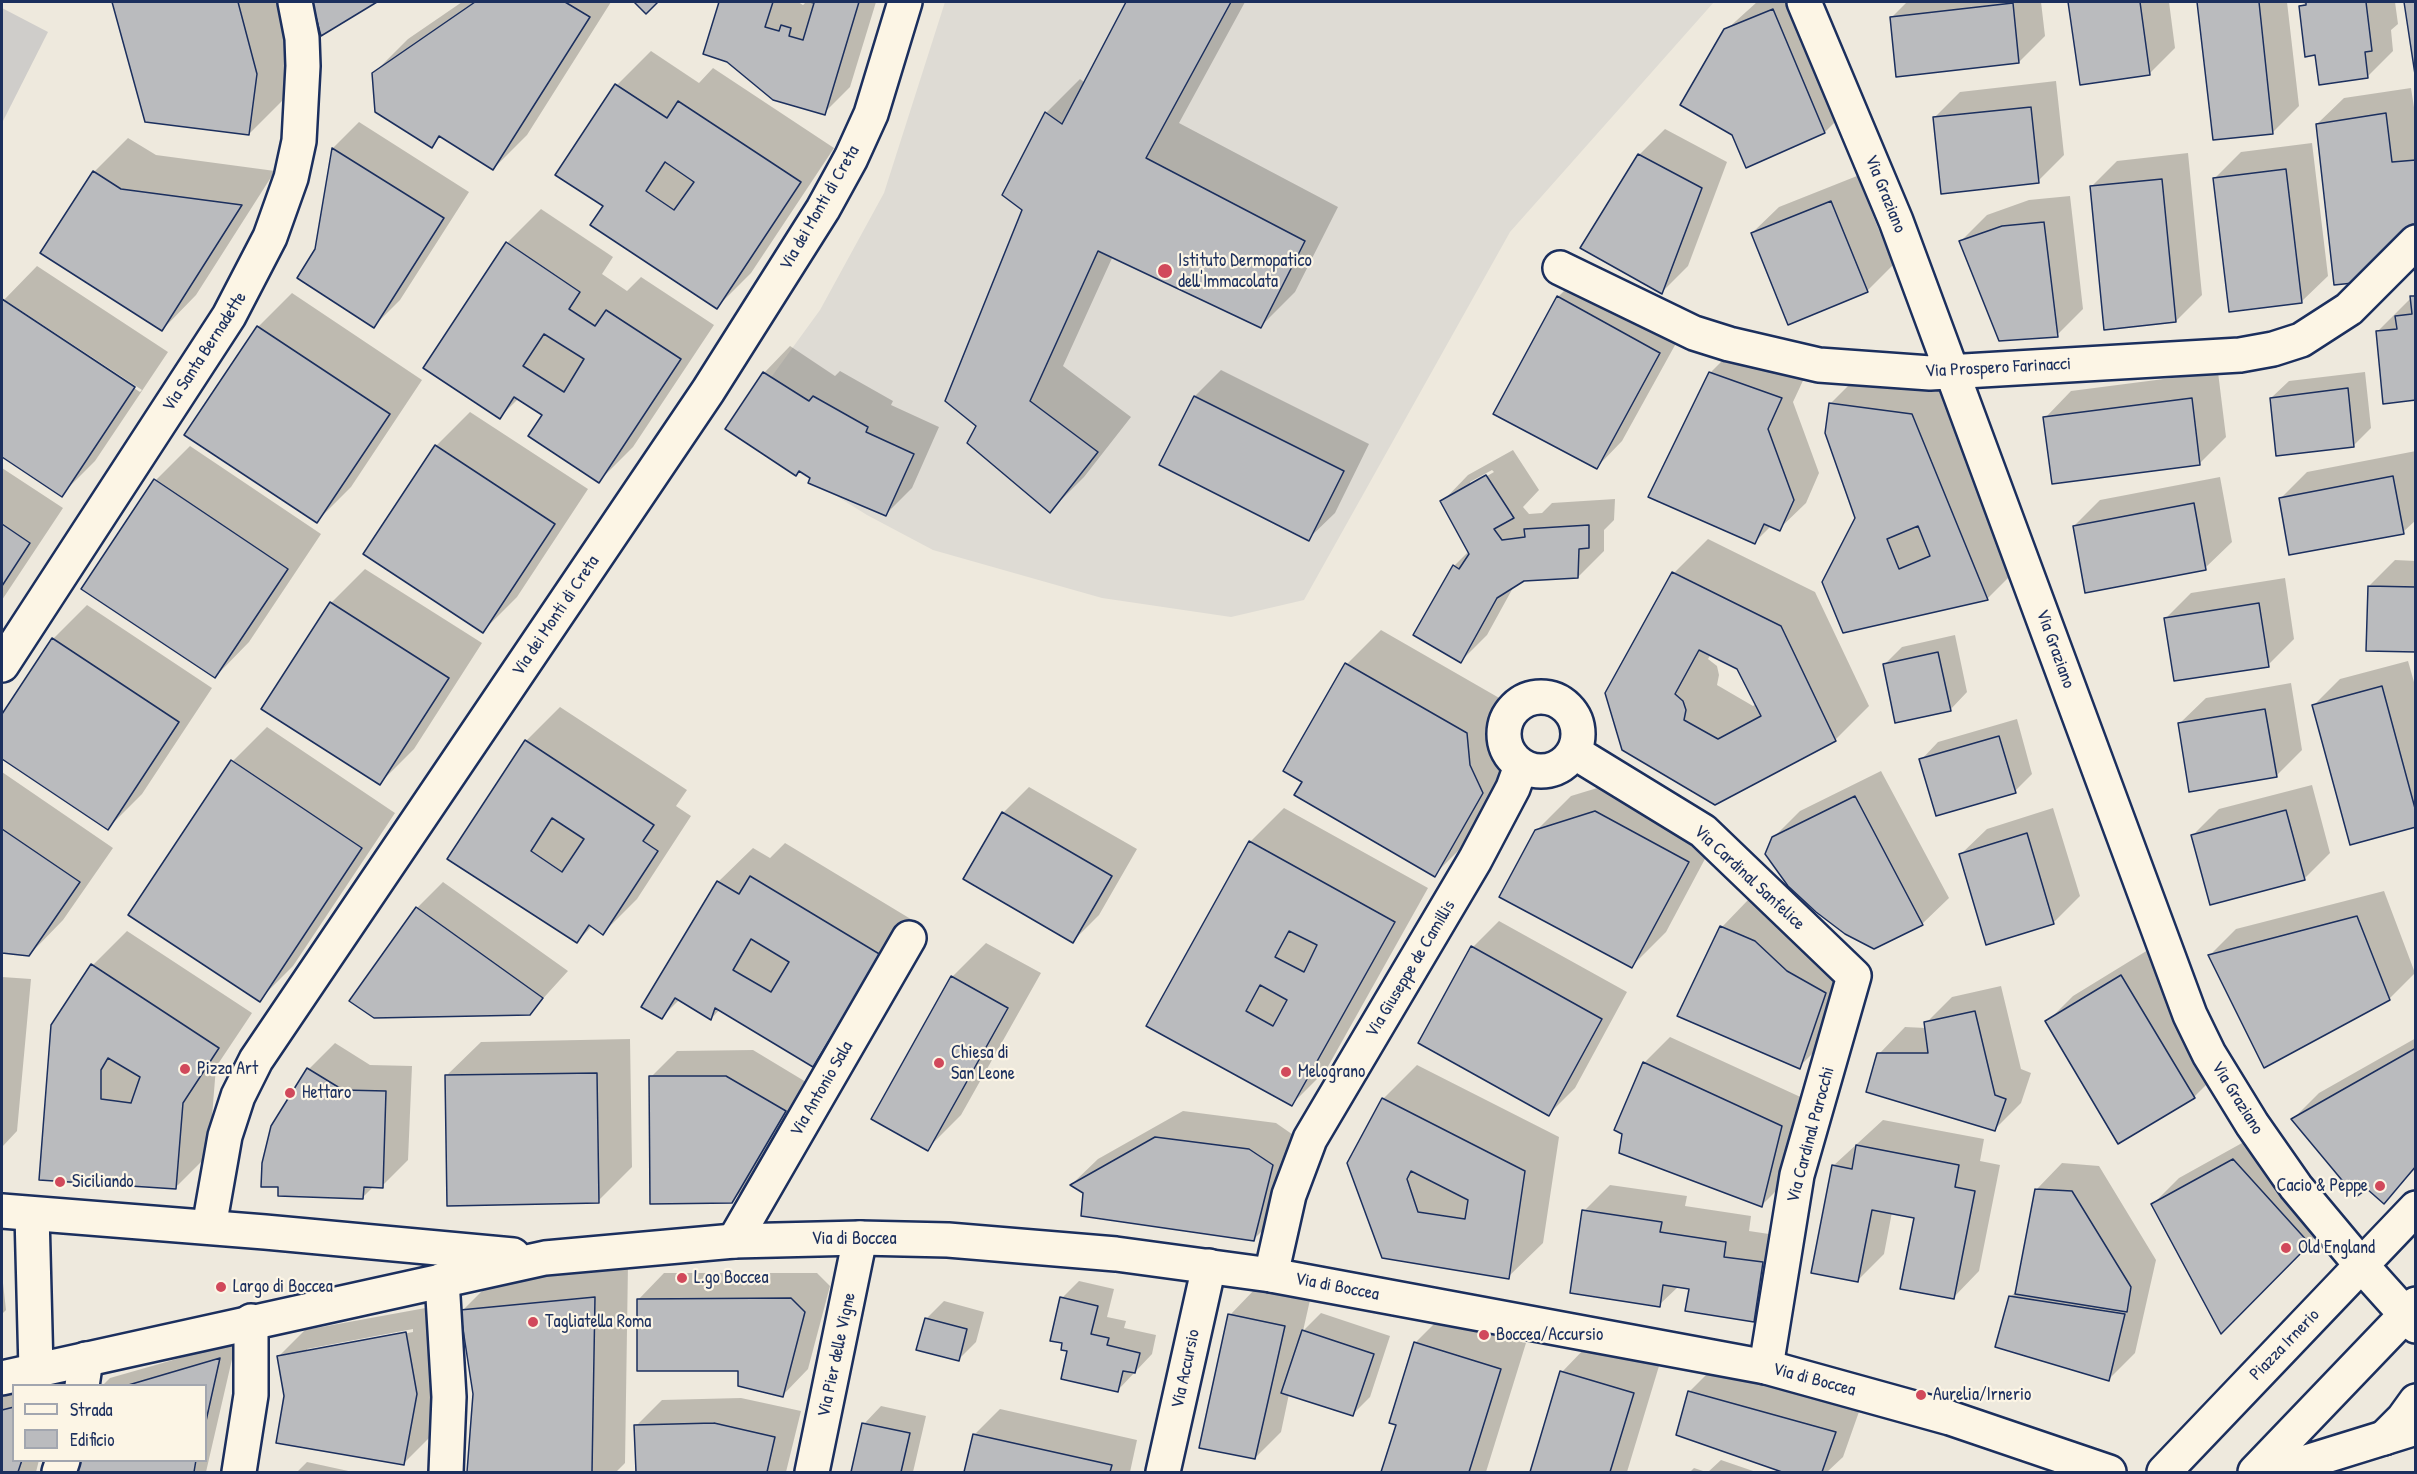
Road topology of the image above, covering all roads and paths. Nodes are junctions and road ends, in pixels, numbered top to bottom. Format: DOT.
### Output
graph roads {
  1 [pos="295,2"];
  2 [pos="905,2"];
  3 [pos="1804,2"];
  4 [pos="2415,242"];
  5 [pos="1560,268"];
  6 [pos="1952,372"];
  7 [pos="2,664"];
  8 [pos="1574,752"];
  9 [pos="1521,766"];
  10 [pos="909,938"];
  11 [pos="1854,976"];
  12 [pos="2415,1208"];
  13 [pos="17,1213"];
  14 [pos="209,1227"];
  15 [pos="860,1238"];
  16 [pos="734,1241"];
  17 [pos="545,1258"];
  18 [pos="1209,1266"];
  19 [pos="2362,1266"];
  20 [pos="1271,1275"];
  21 [pos="442,1280"];
  22 [pos="2412,1315"];
  23 [pos="251,1321"];
  24 [pos="1766,1367"];
  25 [pos="36,1370"];
  26 [pos="84,1372"];
  27 [pos="2,1378"];
  28 [pos="2415,1401"];
  29 [pos="2415,1428"];
  30 [pos="2384,1438"];
  31 [pos="239,1473"];
  32 [pos="446,1473"];
  33 [pos="812,1473"];
  34 [pos="1163,1473"];
  35 [pos="2109,1473"];
  36 [pos="2164,1473"];
  37 [pos="2255,1473"];
  38 [pos="2274,1473"];
  1 -- 7 [label="street, Via Santa Bernadette"];
  2 -- 14 [label="street, Via dei Monti di Creta"];
  3 -- 6 [label="street, Via Graziano"];
  4 -- 6 [label="street, Via Prospero Farinacci"];
  5 -- 6 [label="street, Via Prospero Farinacci"];
  6 -- 19 [label="street, Via Graziano"];
  8 -- 9 [label="street"];
  8 -- 9 [label="street"];
  8 -- 11 [label="street, Via Cardinal Sanfelice"];
  9 -- 20 [label="street, Via Giuseppe de Camillis"];
  10 -- 16 [label="street, Via Antonio Sala"];
  11 -- 24 [label="street, Via Cardinal Parocchi"];
  12 -- 19 [label="street, Piazza Irnerio"];
  13 -- 14 [label="street"];
  13 -- 25 [label="street"];
  14 -- 17 [label="street"];
  15 -- 16 [label="street, Via di Boccea"];
  15 -- 18 [label="street, Via di Boccea"];
  15 -- 33 [label="street, Via Pier delle Vigne"];
  16 -- 17 [label="street, Via di Boccea"];
  17 -- 21 [label="street"];
  18 -- 20 [label="street, Via di Boccea"];
  18 -- 34 [label="street, Via Accursio"];
  19 -- 22 [label="street"];
  19 -- 36 [label="street, Piazza Irnerio"];
  20 -- 24 [label="street, Via di Boccea"];
  21 -- 23 [label="street"];
  21 -- 32 [label="street"];
  22 -- 37 [label="street"];
  23 -- 26 [label="street"];
  23 -- 31 [label="street"];
  24 -- 35 [label="street, Via di Boccea"];
  25 -- 26 [label="street"];
  25 -- 27 [label="street"];
  28 -- 30 [label="street"];
  29 -- 30 [label="street"];
  30 -- 38 [label="street"];
}
